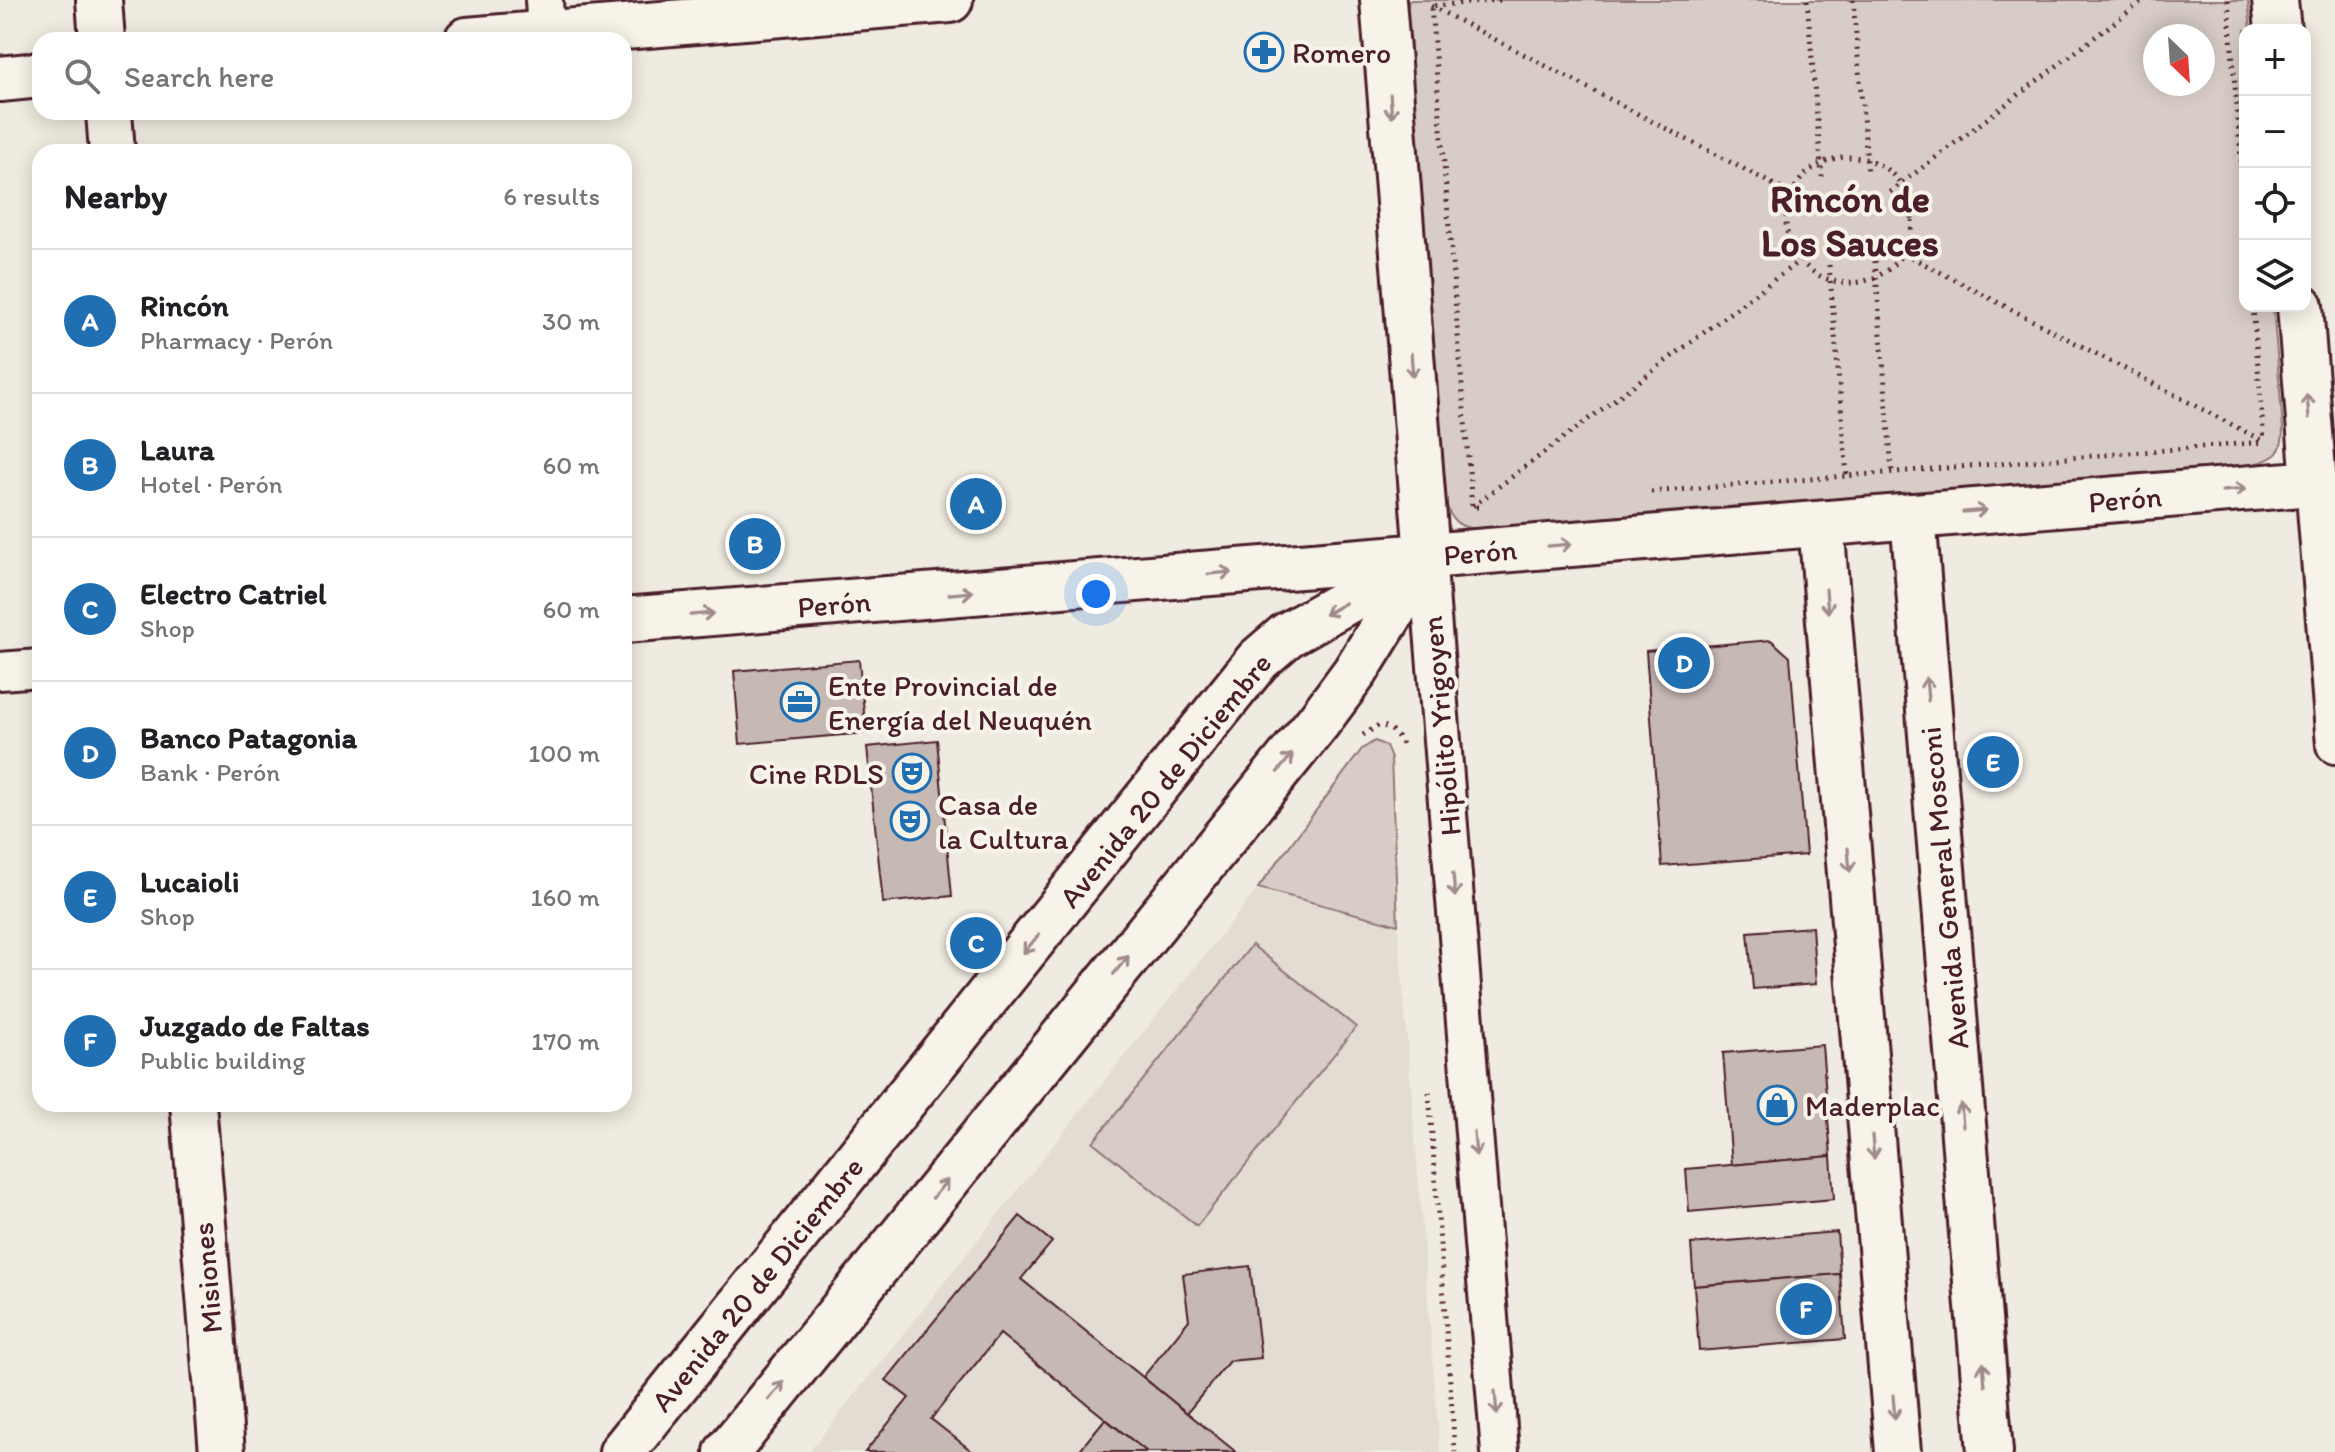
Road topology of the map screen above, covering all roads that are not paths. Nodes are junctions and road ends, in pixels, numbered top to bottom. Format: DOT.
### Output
graph roads {
  1 [pos="99,0"];
  2 [pos="950,0"];
  3 [pos="1383,0"];
  4 [pos="2275,0"];
  5 [pos="545,17"];
  6 [pos="2277,24"];
  7 [pos="101,32"];
  8 [pos="494,32"];
  9 [pos="32,76"];
  10 [pos="0,79"];
  11 [pos="110,120"];
  12 [pos="111,144"];
  13 [pos="2301,312"];
  14 [pos="2330,491"];
  15 [pos="1913,516"];
  16 [pos="1821,524"];
  17 [pos="1427,556"];
  18 [pos="632,619"];
  19 [pos="32,669"];
  20 [pos="0,671"];
  21 [pos="2335,745"];
  22 [pos="194,1112"];
  23 [pos="222,1452"];
  24 [pos="622,1452"];
  25 [pos="727,1452"];
  26 [pos="1500,1452"];
  27 [pos="1898,1452"];
  28 [pos="1990,1452"];
  1 -- 7 [label="street"];
  2 -- 5 [label="street"];
  3 -- 17 [label="street, Hipólito Yrigoyen, one-way"];
  4 -- 6 [label="street"];
  5 -- 8 [label="street"];
  9 -- 10 [label="street"];
  11 -- 12 [label="street"];
  14 -- 13 [label="street, one-way"];
  15 -- 14 [label="street, Perón, one-way"];
  14 -- 21 [label="street"];
  15 -- 16 [label="street, Perón"];
  28 -- 15 [label="street, Avenida General Mosconi, one-way"];
  17 -- 16 [label="street, Perón, one-way"];
  16 -- 27 [label="street, one-way"];
  18 -- 17 [label="street, Perón, one-way"];
  17 -- 24 [label="street, Avenida 20 de Diciembre, one-way"];
  25 -- 17 [label="street, one-way"];
  17 -- 26 [label="street, Hipólito Yrigoyen, one-way"];
  19 -- 20 [label="street"];
  22 -- 23 [label="street, Misiones"];
}
